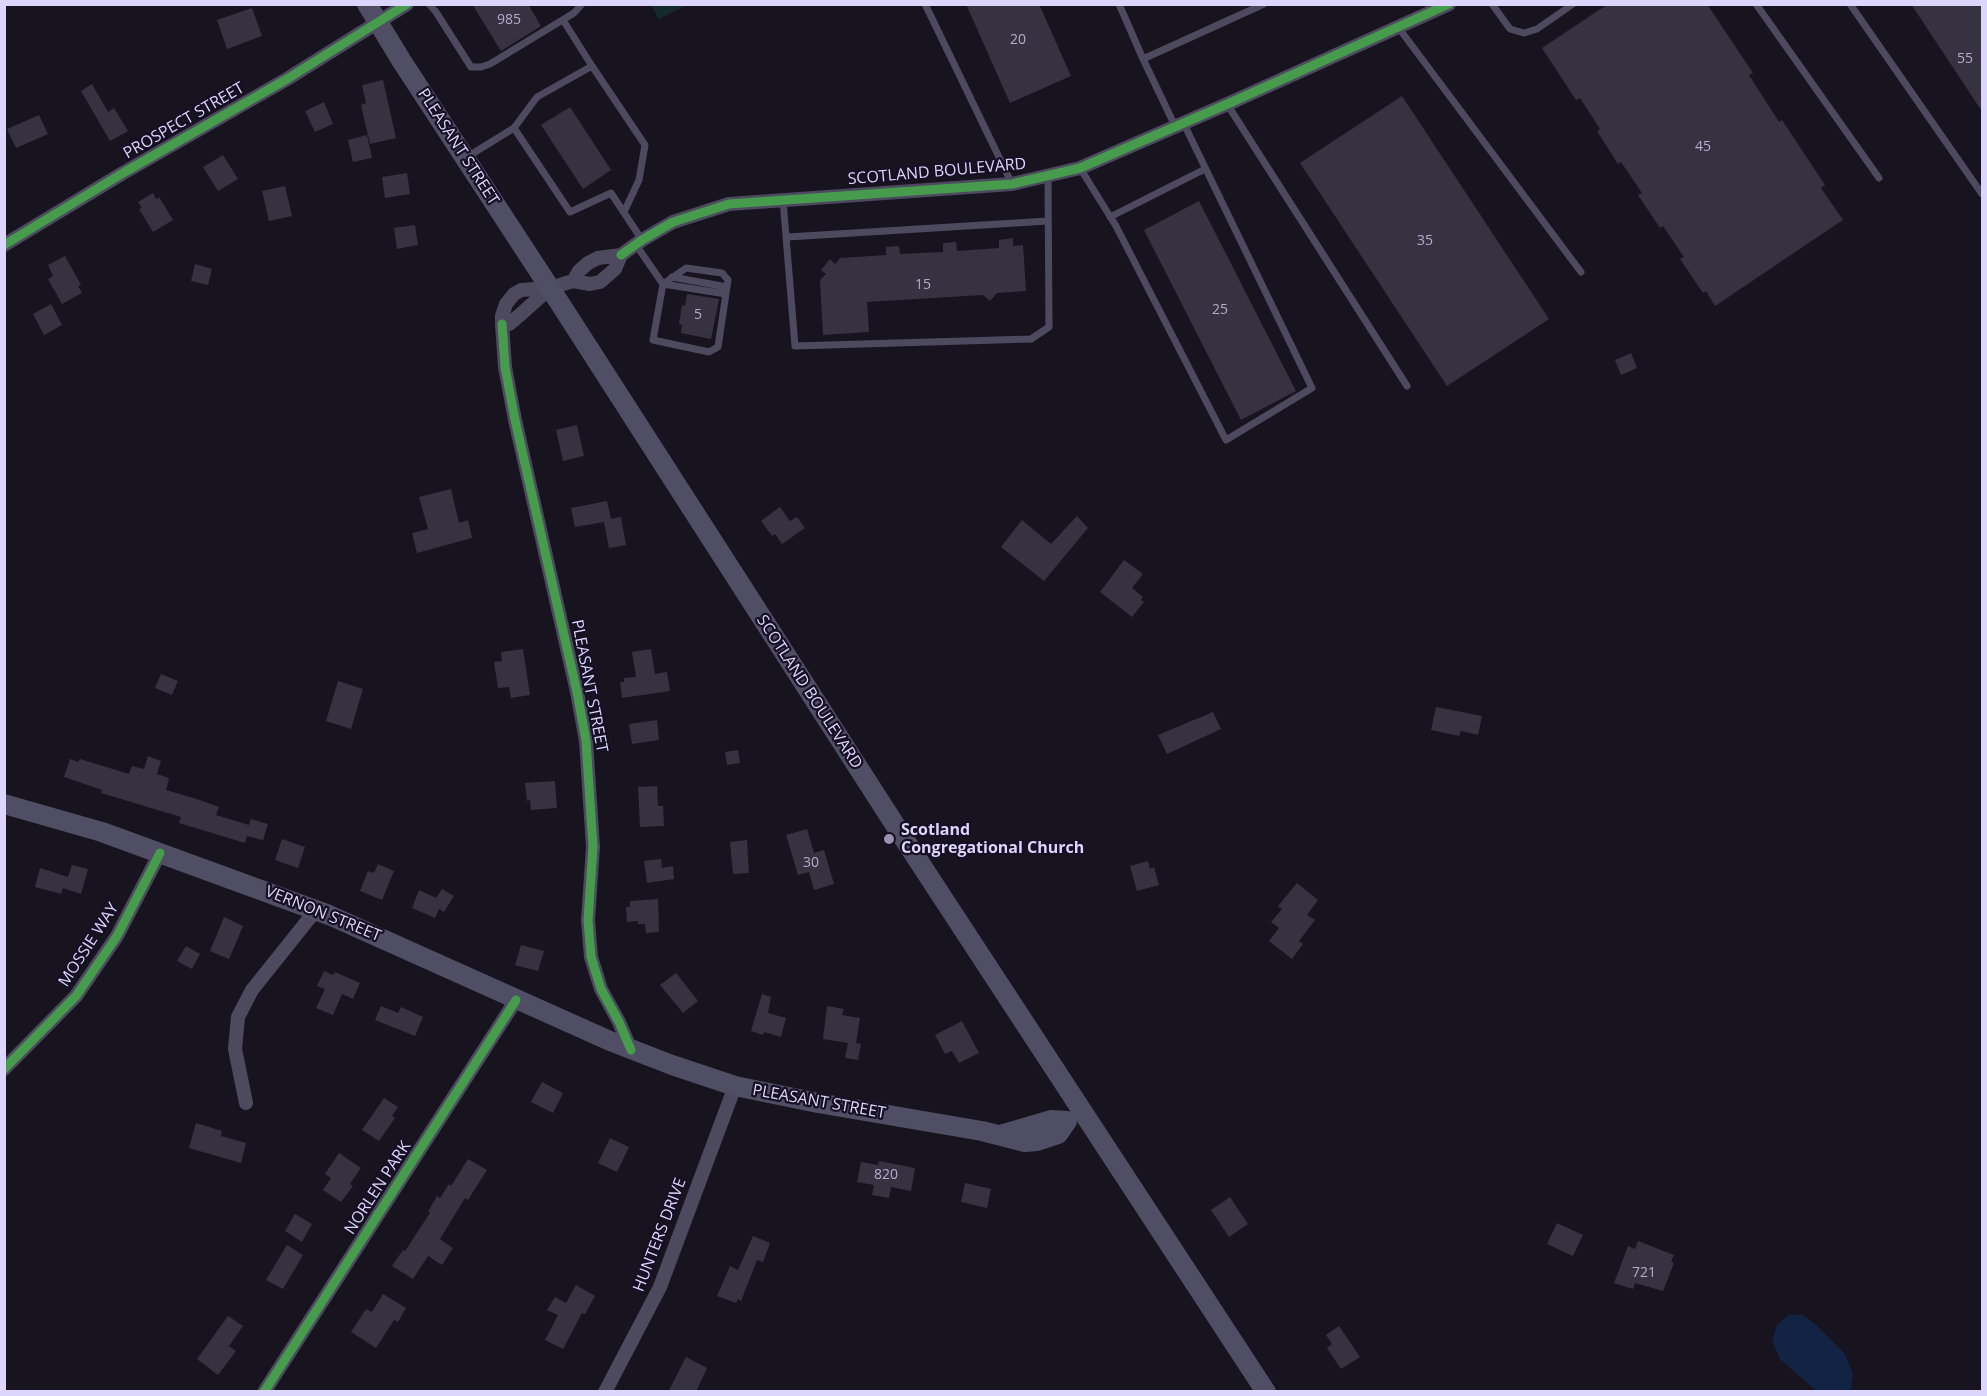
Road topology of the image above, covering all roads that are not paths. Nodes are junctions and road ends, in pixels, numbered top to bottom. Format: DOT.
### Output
graph roads {
  1 [pos="367,4"];
  2 [pos="407,4"];
  3 [pos="429,4"];
  4 [pos="582,4"];
  5 [pos="925,4"];
  6 [pos="1119,4"];
  7 [pos="1264,4"];
  8 [pos="1449,4"];
  9 [pos="1492,4"];
  10 [pos="1573,4"];
  11 [pos="1756,4"];
  12 [pos="1850,4"];
  13 [pos="563,20"];
  14 [pos="377,23"];
  15 [pos="1398,27"];
  16 [pos="1143,59"];
  17 [pos="592,66"];
  18 [pos="1227,105"];
  19 [pos="1179,124"];
  20 [pos="514,128"];
  21 [pos="465,158"];
  22 [pos="1080,168"];
  23 [pos="1205,169"];
  24 [pos="1048,176"];
  25 [pos="1879,178"];
  26 [pos="1012,184"];
  27 [pos="1983,194"];
  28 [pos="783,200"];
  29 [pos="624,212"];
  30 [pos="1110,217"];
  31 [pos="1048,221"];
  32 [pos="788,237"];
  33 [pos="639,242"];
  34 [pos="4,245"];
  35 [pos="621,255"];
  36 [pos="1581,272"];
  37 [pos="672,278"];
  38 [pos="573,281"];
  39 [pos="663,284"];
  40 [pos="550,288"];
  41 [pos="726,291"];
  42 [pos="1407,386"];
  43 [pos="4,804"];
  44 [pos="160,853"];
  45 [pos="316,910"];
  46 [pos="516,1000"];
  47 [pos="631,1050"];
  48 [pos="4,1069"];
  49 [pos="735,1086"];
  50 [pos="246,1103"];
  51 [pos="1076,1118"];
  52 [pos="264,1392"];
  53 [pos="606,1392"];
  54 [pos="1266,1392"];
  1 -- 14 [label="main road, PLEASANT STREET"];
  2 -- 14 [label="street, PROSPECT STREET"];
  3 -- 13 [label="lane"];
  4 -- 13 [label="lane"];
  5 -- 26 [label="lane"];
  6 -- 16 [label="lane"];
  7 -- 16 [label="lane"];
  8 -- 15 [label="street, SCOTLAND BOULEVARD"];
  9 -- 10 [label="lane"];
  11 -- 25 [label="lane"];
  12 -- 27 [label="lane"];
  13 -- 17 [label="lane"];
  14 -- 21 [label="main road, PLEASANT STREET"];
  14 -- 34 [label="street, PROSPECT STREET"];
  15 -- 18 [label="street, SCOTLAND BOULEVARD"];
  15 -- 36 [label="lane"];
  16 -- 19 [label="lane"];
  17 -- 20 [label="lane"];
  17 -- 29 [label="lane"];
  18 -- 19 [label="street, SCOTLAND BOULEVARD"];
  18 -- 42 [label="lane"];
  19 -- 22 [label="street, SCOTLAND BOULEVARD"];
  19 -- 23 [label="lane"];
  20 -- 21 [label="lane"];
  20 -- 29 [label="lane"];
  21 -- 40 [label="main road, PLEASANT STREET"];
  22 -- 24 [label="street, SCOTLAND BOULEVARD"];
  22 -- 30 [label="lane"];
  23 -- 30 [label="lane"];
  23 -- 30 [label="lane"];
  24 -- 26 [label="street, SCOTLAND BOULEVARD"];
  24 -- 31 [label="lane"];
  26 -- 28 [label="street, SCOTLAND BOULEVARD"];
  28 -- 32 [label="lane"];
  28 -- 33 [label="street, SCOTLAND BOULEVARD"];
  29 -- 33 [label="lane"];
  31 -- 32 [label="lane"];
  31 -- 32 [label="lane"];
  33 -- 35 [label="street, SCOTLAND BOULEVARD"];
  33 -- 39 [label="lane"];
  35 -- 38 [label="street, SCOTLAND BOULEVARD"];
  35 -- 38 [label="street, SCOTLAND BOULEVARD"];
  37 -- 39 [label="lane"];
  37 -- 41 [label="lane"];
  37 -- 41 [label="lane"];
  38 -- 40 [label="street, SCOTLAND BOULEVARD"];
  39 -- 41 [label="lane"];
  39 -- 41 [label="lane"];
  40 -- 47 [label="street, PLEASANT STREET"];
  40 -- 51 [label="main road, SCOTLAND BOULEVARD"];
  43 -- 44 [label="main road, VERNON STREET"];
  44 -- 45 [label="main road, VERNON STREET"];
  44 -- 48 [label="street, MOSSIE WAY"];
  45 -- 46 [label="main road, VERNON STREET"];
  45 -- 50 [label="street"];
  46 -- 47 [label="main road, VERNON STREET"];
  46 -- 52 [label="street, NORLEN PARK"];
  47 -- 49 [label="main road, PLEASANT STREET"];
  49 -- 51 [label="main road, PLEASANT STREET"];
  49 -- 53 [label="street, HUNTERS DRIVE"];
  51 -- 54 [label="main road"];
}
